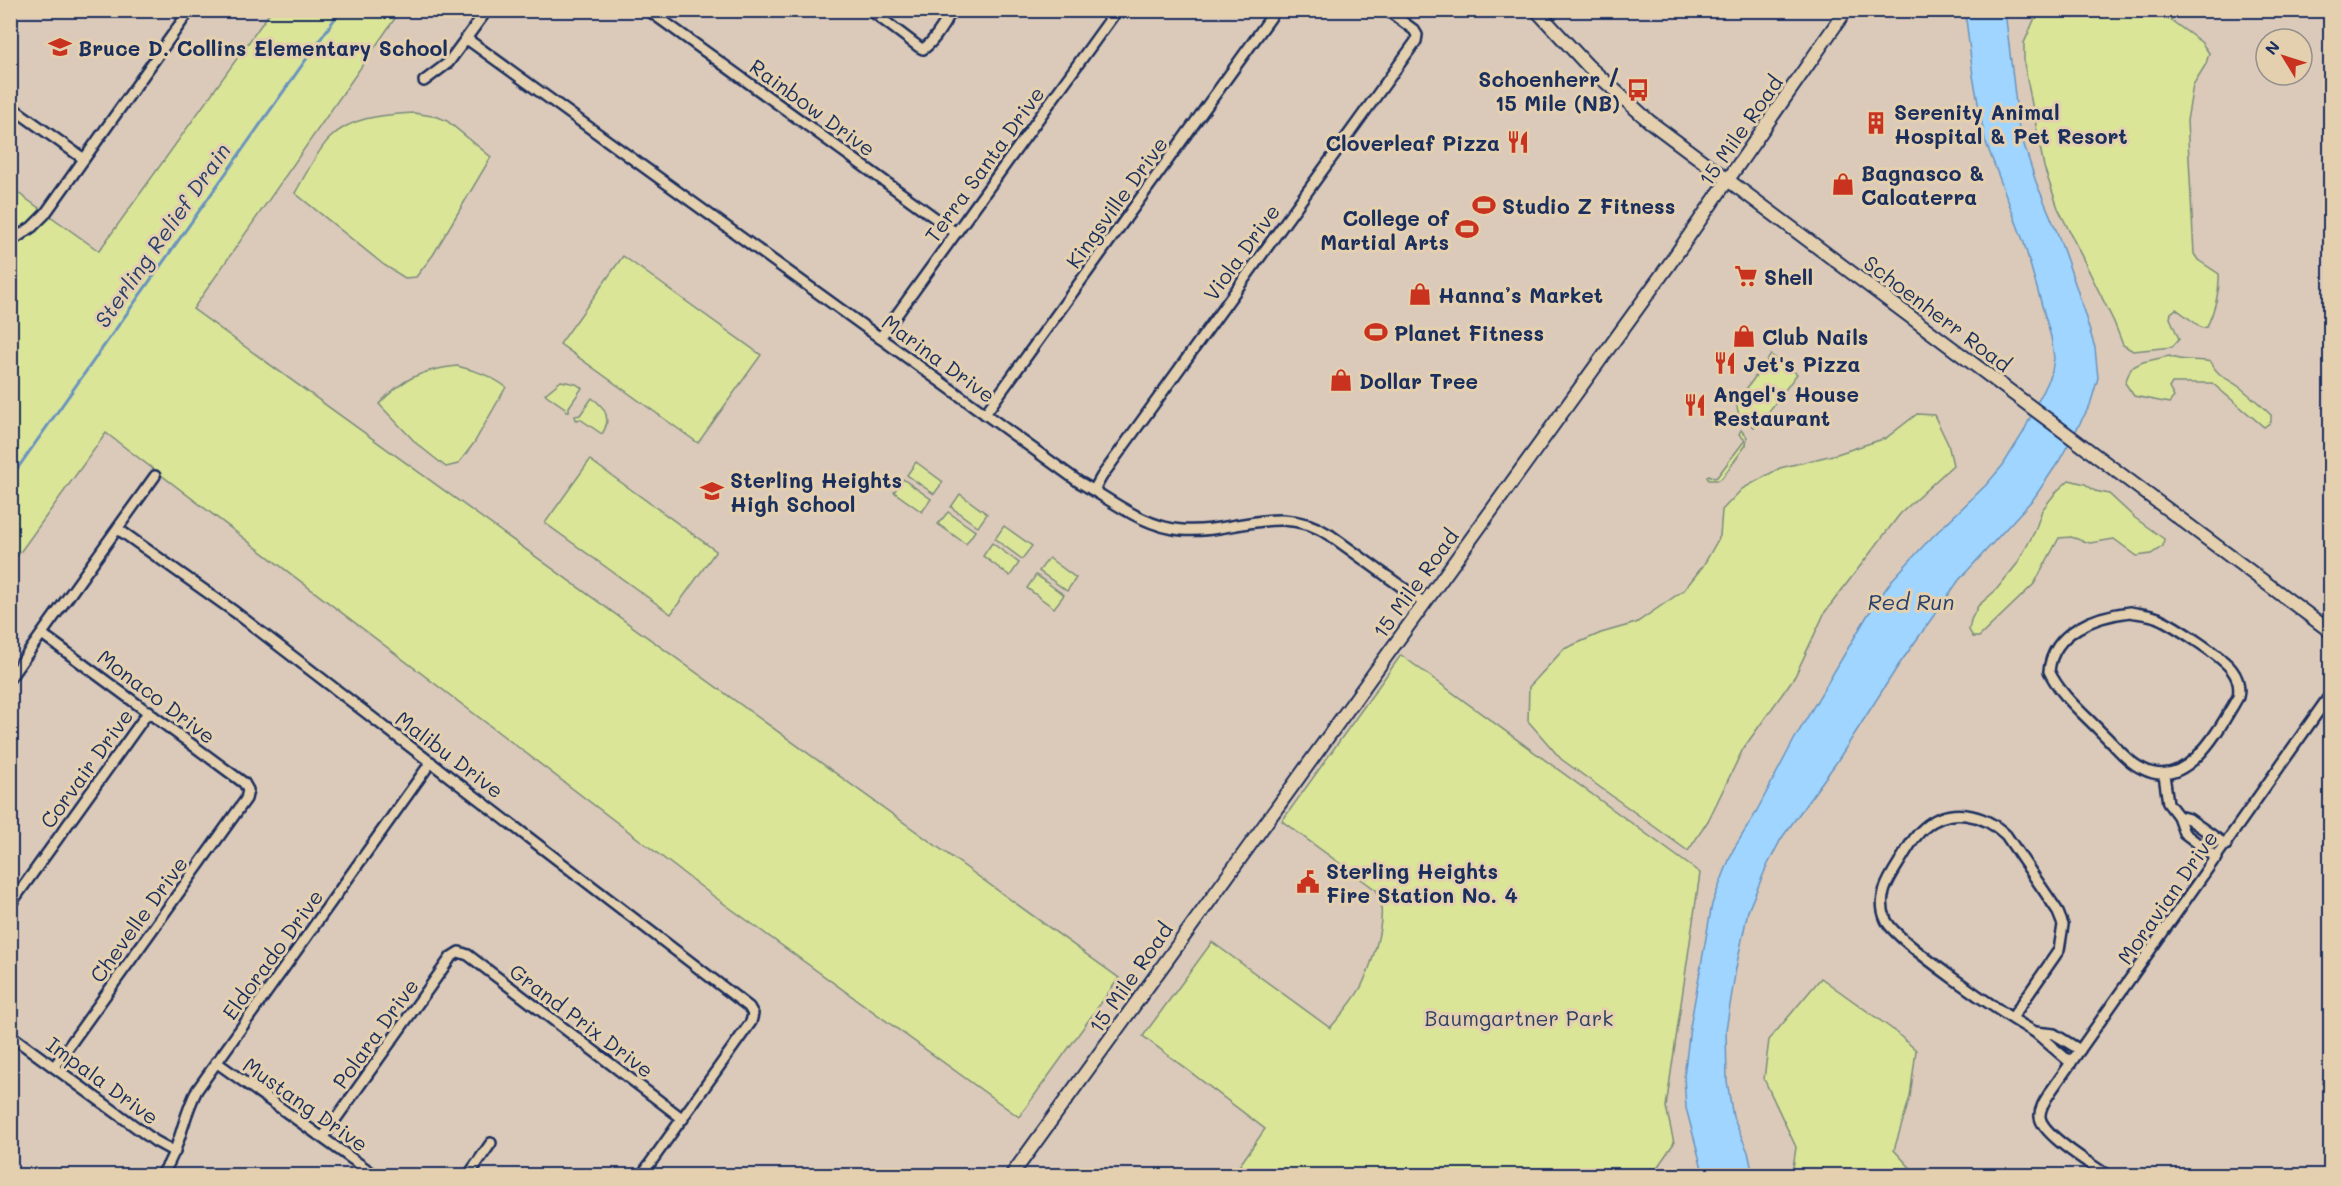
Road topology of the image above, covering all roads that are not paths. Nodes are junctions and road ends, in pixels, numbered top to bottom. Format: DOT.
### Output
graph roads {
  1 [pos="190,10"];
  2 [pos="487,10"];
  3 [pos="648,10"];
  4 [pos="870,10"];
  5 [pos="952,10"];
  6 [pos="1117,10"];
  7 [pos="1276,10"];
  8 [pos="1387,10"];
  9 [pos="1536,10"];
  10 [pos="1846,10"];
  11 [pos="467,39"];
  12 [pos="424,81"];
  13 [pos="10,106"];
  14 [pos="84,159"];
  15 [pos="1729,180"];
  16 [pos="956,233"];
  17 [pos="10,242"];
  18 [pos="880,338"];
  19 [pos="985,414"];
  20 [pos="155,476"];
  21 [pos="1094,490"];
  22 [pos="118,529"];
  23 [pos="1424,603"];
  24 [pos="2331,631"];
  25 [pos="42,634"];
  26 [pos="10,678"];
  27 [pos="2331,695"];
  28 [pos="149,711"];
  29 [pos="431,762"];
  30 [pos="2164,775"];
  31 [pos="248,790"];
  32 [pos="2178,816"];
  33 [pos="2226,845"];
  34 [pos="2217,858"];
  35 [pos="10,905"];
  36 [pos="459,952"];
  37 [pos="2012,1018"];
  38 [pos="2035,1032"];
  39 [pos="10,1035"];
  40 [pos="2080,1050"];
  41 [pos="216,1062"];
  42 [pos="2071,1063"];
  43 [pos="54,1067"];
  44 [pos="682,1119"];
  45 [pos="323,1137"];
  46 [pos="491,1143"];
  47 [pos="175,1152"];
  48 [pos="161,1176"];
  49 [pos="376,1176"];
  50 [pos="468,1176"];
  51 [pos="641,1176"];
  52 [pos="1011,1176"];
  53 [pos="2108,1176"];
  1 -- 14 [label="street"];
  2 -- 11 [label="street"];
  3 -- 16 [label="street, Rainbow Drive"];
  4 -- 5 [label="street"];
  6 -- 16 [label="street, Terra Santa Drive"];
  7 -- 19 [label="street, Kingsville Drive"];
  8 -- 21 [label="street, Viola Drive"];
  9 -- 15 [label="main road, Schoenherr Road"];
  10 -- 15 [label="main road, 15 Mile Road"];
  11 -- 12 [label="street"];
  11 -- 18 [label="street, Marina Drive"];
  13 -- 14 [label="street"];
  14 -- 17 [label="street"];
  15 -- 23 [label="main road, 15 Mile Road"];
  15 -- 24 [label="main road, Schoenherr Road"];
  16 -- 18 [label="street, Terra Santa Drive"];
  18 -- 19 [label="street, Marina Drive"];
  19 -- 21 [label="street, Marina Drive"];
  20 -- 22 [label="street"];
  21 -- 23 [label="street, Marina Drive"];
  22 -- 25 [label="street"];
  22 -- 29 [label="street, Malibu Drive"];
  23 -- 52 [label="main road, 15 Mile Road"];
  25 -- 26 [label="street"];
  25 -- 28 [label="street, Monaco Drive"];
  27 -- 33 [label="street, Moravian Drive"];
  28 -- 31 [label="street, Monaco Drive"];
  28 -- 35 [label="street, Corvair Drive"];
  29 -- 41 [label="street, Eldorado Drive"];
  29 -- 44 [label="street, Malibu Drive"];
  30 -- 30 [label="street"];
  30 -- 32 [label="street"];
  31 -- 43 [label="street, Chevelle Drive"];
  32 -- 33 [label="street"];
  32 -- 34 [label="street"];
  33 -- 34 [label="street, Moravian Drive"];
  34 -- 40 [label="street, Moravian Drive"];
  36 -- 44 [label="street, Grand Prix Drive"];
  36 -- 45 [label="street, Polara Drive"];
  37 -- 37 [label="street"];
  37 -- 38 [label="street"];
  38 -- 40 [label="street"];
  38 -- 42 [label="street"];
  39 -- 43 [label="street, Impala Drive"];
  40 -- 42 [label="street, Moravian Drive"];
  41 -- 45 [label="street, Mustang Drive"];
  41 -- 47 [label="street, Eldorado Drive"];
  42 -- 53 [label="street, Moravian Drive"];
  43 -- 47 [label="street, Impala Drive"];
  44 -- 51 [label="street"];
  45 -- 49 [label="street, Mustang Drive"];
  46 -- 50 [label="street"];
  47 -- 48 [label="street, Eldorado Drive"];
}
